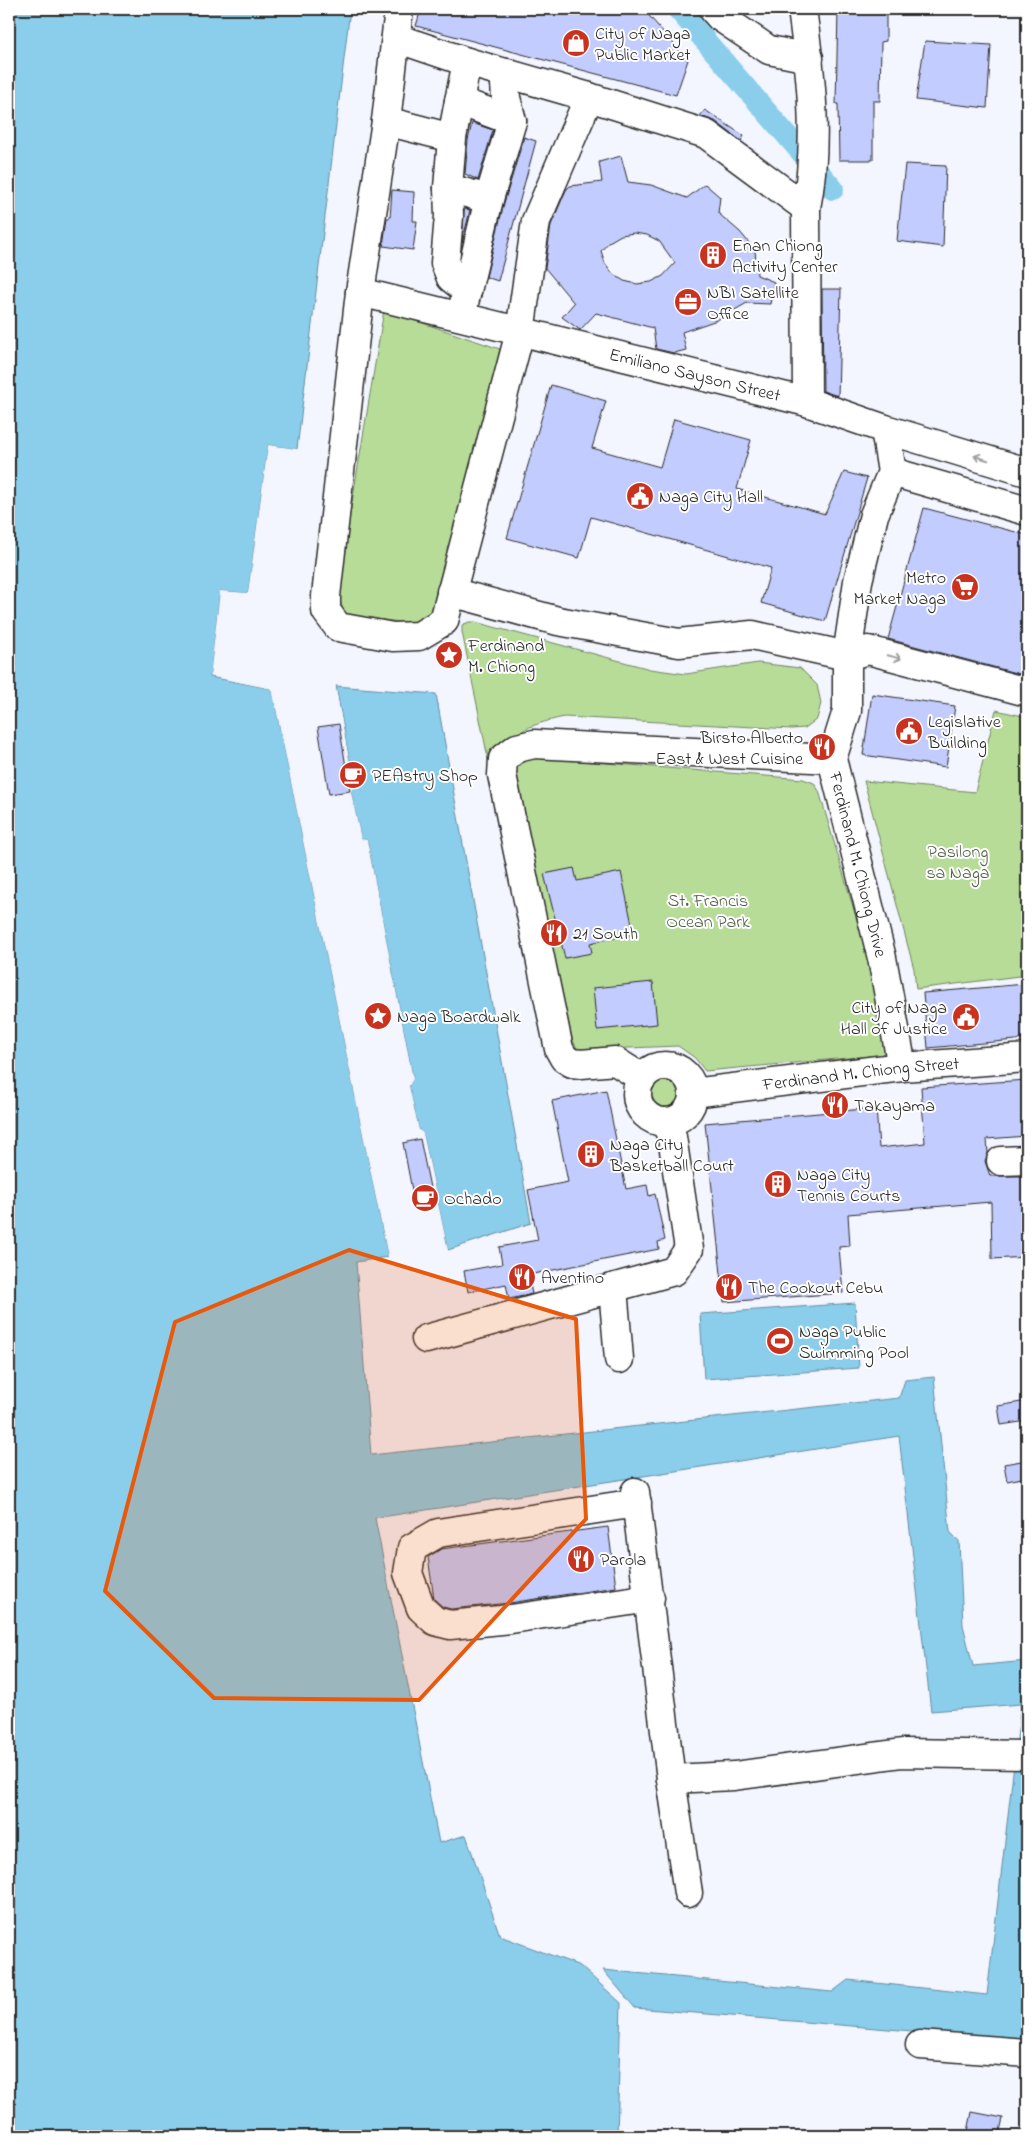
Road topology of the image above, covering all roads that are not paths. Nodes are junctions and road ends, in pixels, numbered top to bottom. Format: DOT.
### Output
graph roads {
  1 [pos="399,9"];
  2 [pos="713,9"];
  3 [pos="802,9"];
  4 [pos="396,38"];
  5 [pos="809,58"];
  6 [pos="467,62"];
  7 [pos="507,73"];
  8 [pos="588,97"];
  9 [pos="458,101"];
  10 [pos="386,121"];
  11 [pos="512,121"];
  12 [pos="452,138"];
  13 [pos="448,188"];
  14 [pos="808,196"];
  15 [pos="489,199"];
  16 [pos="360,292"];
  17 [pos="464,303"];
  18 [pos="520,332"];
  19 [pos="807,402"];
  20 [pos="886,429"];
  21 [pos="892,472"];
  22 [pos="1027,472"];
  23 [pos="1027,511"];
  24 [pos="452,592"];
  25 [pos="848,656"];
  26 [pos="1027,692"];
  27 [pos="832,759"];
  28 [pos="1027,1058"];
  29 [pos="902,1067"];
  30 [pos="642,1078"];
  31 [pos="693,1093"];
  32 [pos="665,1122"];
  33 [pos="613,1288"];
  34 [pos="426,1339"];
  35 [pos="619,1359"];
  36 [pos="650,1598"];
  37 [pos="1015,1754"];
  38 [pos="671,1779"];
  39 [pos="688,1893"];
  40 [pos="920,2045"];
  41 [pos="1027,2053"];
  1 -- 4 [label="street"];
  2 -- 5 [label="street"];
  3 -- 5 [label="street"];
  4 -- 6 [label="street"];
  4 -- 10 [label="street"];
  5 -- 14 [label="street"];
  6 -- 7 [label="street"];
  6 -- 9 [label="street"];
  7 -- 8 [label="street"];
  7 -- 11 [label="street"];
  8 -- 14 [label="street"];
  8 -- 18 [label="street"];
  9 -- 11 [label="street"];
  9 -- 12 [label="street"];
  10 -- 12 [label="street"];
  10 -- 16 [label="street"];
  11 -- 15 [label="street"];
  12 -- 13 [label="street"];
  13 -- 15 [label="street"];
  13 -- 17 [label="street"];
  14 -- 19 [label="street"];
  15 -- 17 [label="street"];
  16 -- 17 [label="street, Emiliano Sayson Street"];
  16 -- 24 [label="street"];
  17 -- 18 [label="street, Emiliano Sayson Street"];
  18 -- 19 [label="street, Emiliano Sayson Street"];
  18 -- 24 [label="street"];
  19 -- 20 [label="street, Emiliano Sayson Street"];
  20 -- 21 [label="street"];
  22 -- 20 [label="street, Emiliano Sayson Street, one-way"];
  21 -- 23 [label="street"];
  21 -- 25 [label="street, Ferdinand M. Chiong Drive"];
  24 -- 25 [label="street"];
  25 -- 26 [label="street, one-way"];
  25 -- 27 [label="street, Ferdinand M. Chiong Drive"];
  27 -- 29 [label="street, Ferdinand M. Chiong Drive"];
  27 -- 30 [label="street"];
  28 -- 29 [label="street, Ferdinand M. Chiong Street"];
  29 -- 31 [label="street, Ferdinand M. Chiong Street"];
  30 -- 31 [label="street"];
  30 -- 32 [label="street"];
  31 -- 32 [label="street"];
  32 -- 33 [label="street"];
  33 -- 34 [label="street"];
  33 -- 35 [label="street"];
  36 -- 36 [label="street"];
  36 -- 38 [label="street"];
  37 -- 38 [label="street"];
  38 -- 39 [label="street"];
  40 -- 41 [label="street"];
}
